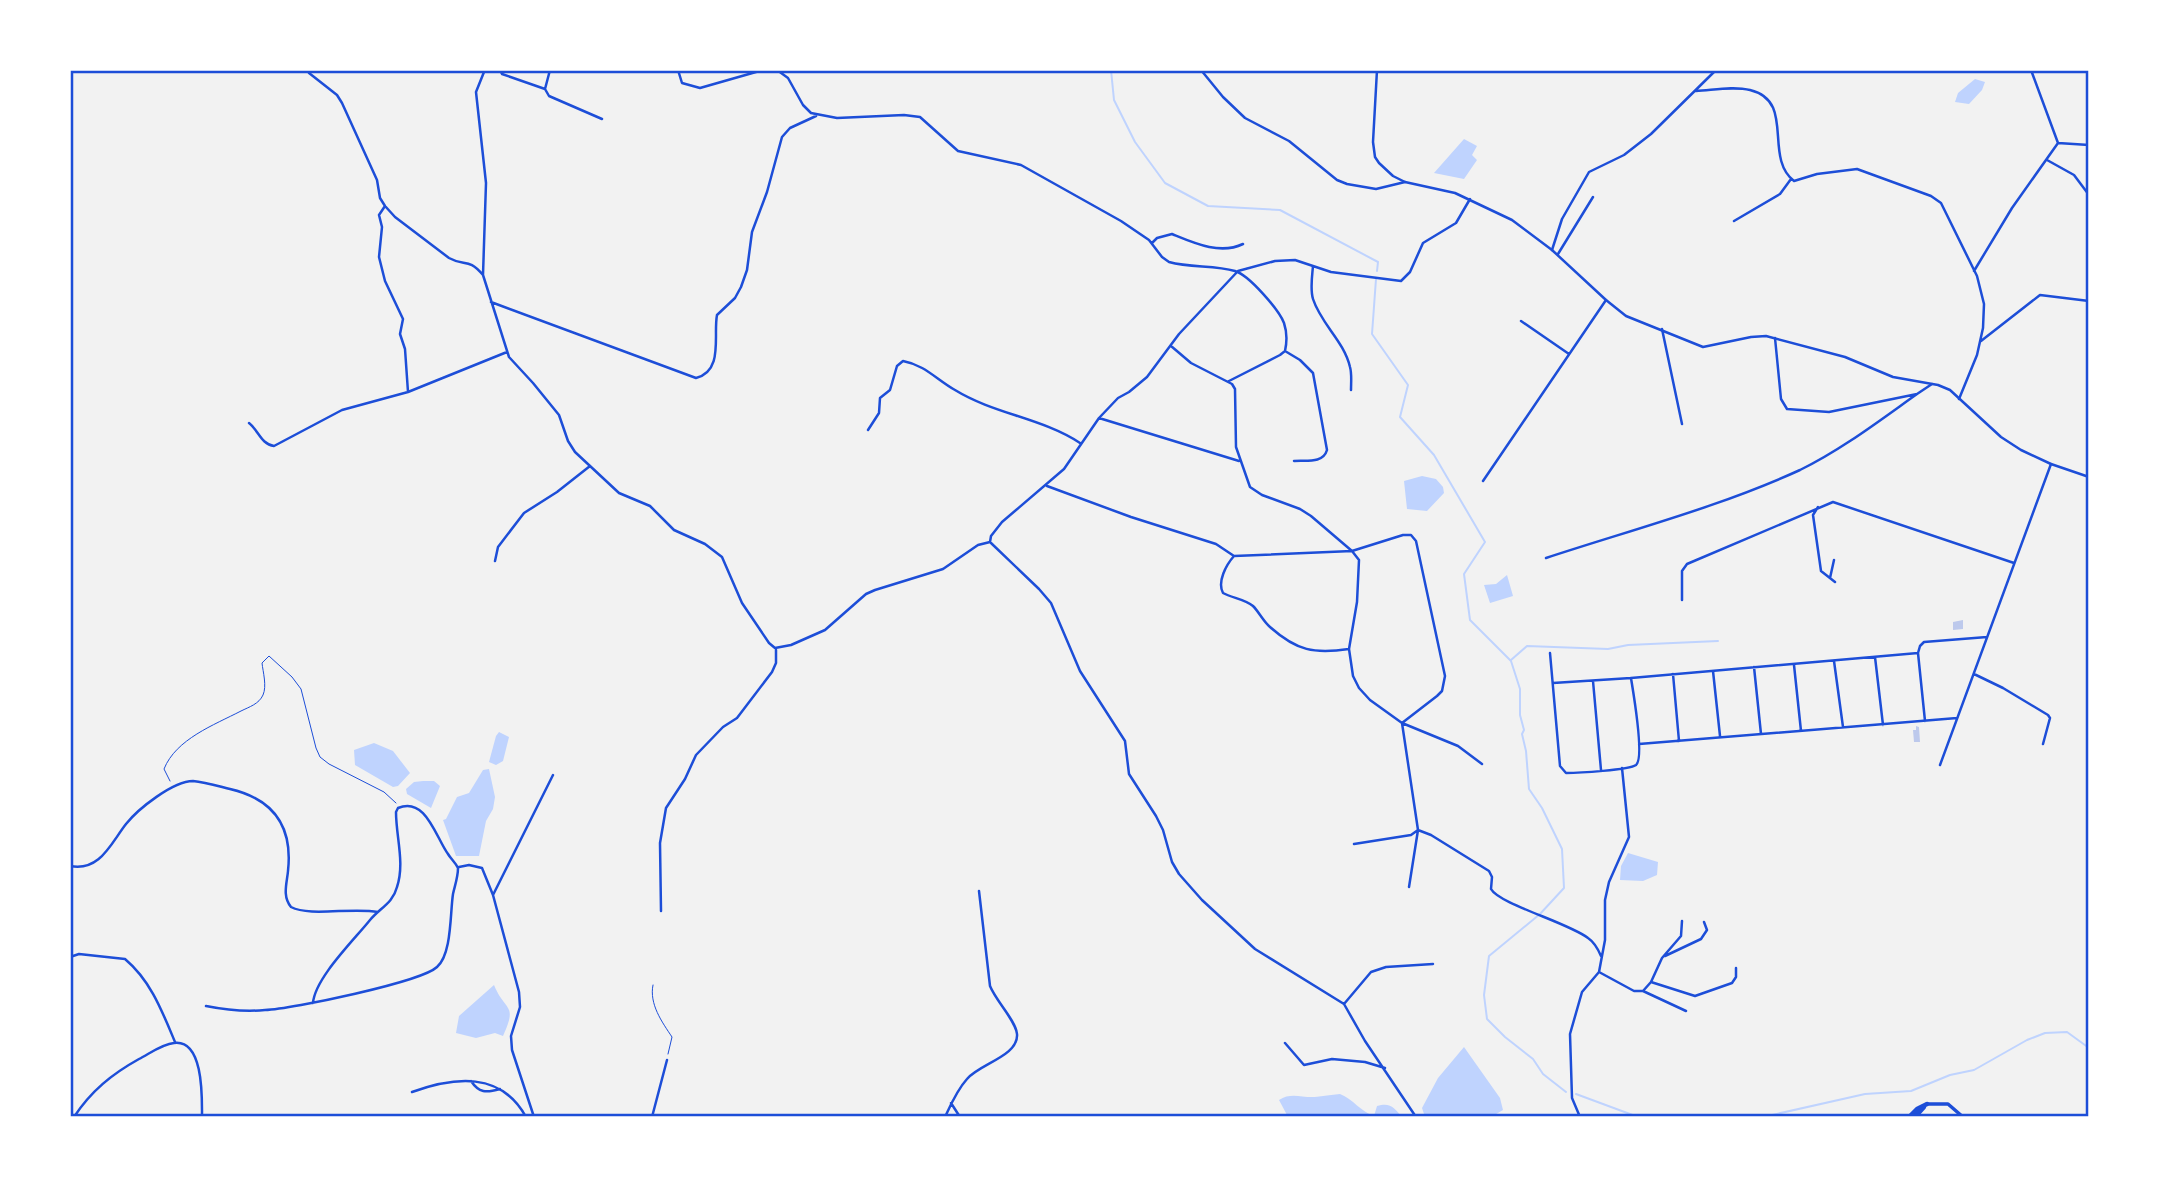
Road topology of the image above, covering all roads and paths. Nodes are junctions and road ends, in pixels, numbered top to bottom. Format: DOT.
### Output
graph roads {
  1 [pos="500,70"];
  2 [pos="550,70"];
  3 [pos="678,70"];
  4 [pos="763,70"];
  5 [pos="777,70"];
  6 [pos="1200,70"];
  7 [pos="1377,70"];
  8 [pos="1716,70"];
  9 [pos="2031,70"];
  10 [pos="484,72"];
  11 [pos="309,73"];
  12 [pos="545,89"];
  13 [pos="1696,90"];
  14 [pos="817,116"];
  15 [pos="602,119"];
  16 [pos="2058,144"];
  17 [pos="2089,145"];
  18 [pos="2046,160"];
  19 [pos="1791,179"];
  20 [pos="1405,182"];
  21 [pos="2089,195"];
  22 [pos="1593,197"];
  23 [pos="1470,199"];
  24 [pos="385,206"];
  25 [pos="1734,221"];
  26 [pos="1152,243"];
  27 [pos="1242,244"];
  28 [pos="1552,250"];
  29 [pos="1558,255"];
  30 [pos="1313,267"];
  31 [pos="1238,271"];
  32 [pos="1974,271"];
  33 [pos="483,275"];
  34 [pos="1606,300"];
  35 [pos="2089,301"];
  36 [pos="491,302"];
  37 [pos="1521,321"];
  38 [pos="1662,329"];
  39 [pos="1775,338"];
  40 [pos="1981,341"];
  41 [pos="1171,346"];
  42 [pos="1285,351"];
  43 [pos="507,352"];
  44 [pos="1569,354"];
  45 [pos="1229,382"];
  46 [pos="1933,384"];
  47 [pos="1351,390"];
  48 [pos="408,392"];
  49 [pos="1917,394"];
  50 [pos="1959,399"];
  51 [pos="1099,418"];
  52 [pos="249,424"];
  53 [pos="1682,424"];
  54 [pos="868,430"];
  55 [pos="1080,443"];
  56 [pos="1241,461"];
  57 [pos="1294,461"];
  58 [pos="2051,464"];
  59 [pos="590,466"];
  60 [pos="2089,477"];
  61 [pos="1483,481"];
  62 [pos="1047,486"];
  63 [pos="1818,507"];
  64 [pos="990,542"];
  65 [pos="1352,551"];
  66 [pos="1234,556"];
  67 [pos="1546,558"];
  68 [pos="1833,560"];
  69 [pos="495,561"];
  70 [pos="2014,563"];
  71 [pos="1830,578"];
  72 [pos="1835,582"];
  73 [pos="1682,600"];
  74 [pos="1987,637"];
  75 [pos="776,648"];
  76 [pos="1349,649"];
  77 [pos="1550,653"];
  78 [pos="1918,653"];
  79 [pos="1875,657"];
  80 [pos="1834,661"];
  81 [pos="1794,665"];
  82 [pos="1754,667"];
  83 [pos="1713,671"];
  84 [pos="1673,674"];
  85 [pos="1974,674"];
  86 [pos="1631,678"];
  87 [pos="1593,681"];
  88 [pos="1553,682"];
  89 [pos="1957,718"];
  90 [pos="1925,721"];
  91 [pos="1402,723"];
  92 [pos="1883,725"];
  93 [pos="1843,727"];
  94 [pos="1801,731"];
  95 [pos="1760,734"];
  96 [pos="1720,736"];
  97 [pos="1679,741"];
  98 [pos="1639,744"];
  99 [pos="2043,744"];
  100 [pos="1482,764"];
  101 [pos="1940,765"];
  102 [pos="1622,768"];
  103 [pos="1601,770"];
  104 [pos="553,775"];
  105 [pos="175,785"];
  106 [pos="398,808"];
  107 [pos="1418,830"];
  108 [pos="1354,845"];
  109 [pos="70,866"];
  110 [pos="458,867"];
  111 [pos="1409,887"];
  112 [pos="979,891"];
  113 [pos="493,895"];
  114 [pos="661,911"];
  115 [pos="378,912"];
  116 [pos="1682,921"];
  117 [pos="1704,922"];
  118 [pos="1601,956"];
  119 [pos="70,957"];
  120 [pos="1662,958"];
  121 [pos="1433,964"];
  122 [pos="1736,968"];
  123 [pos="1599,972"];
  124 [pos="1651,982"];
  125 [pos="653,985"];
  126 [pos="1643,991"];
  127 [pos="313,1003"];
  128 [pos="1344,1004"];
  129 [pos="206,1006"];
  130 [pos="1686,1011"];
  131 [pos="175,1042"];
  132 [pos="1285,1043"];
  133 [pos="667,1060"];
  134 [pos="1385,1068"];
  135 [pos="471,1081"];
  136 [pos="500,1089"];
  137 [pos="412,1092"];
  138 [pos="951,1103"];
  139 [pos="1927,1104"];
  140 [pos="74,1117"];
  141 [pos="202,1117"];
  142 [pos="526,1117"];
  143 [pos="534,1117"];
  144 [pos="652,1117"];
  145 [pos="945,1117"];
  146 [pos="960,1117"];
  147 [pos="1416,1117"];
  148 [pos="1580,1117"];
  149 [pos="1912,1117"];
  150 [pos="1963,1117"];
  1 -- 12 [label="street"];
  2 -- 12 [label="street"];
  3 -- 4 [label="street"];
  5 -- 14 [label="street"];
  6 -- 20 [label="street"];
  7 -- 20 [label="street"];
  8 -- 13 [label="street"];
  9 -- 16 [label="street"];
  10 -- 33 [label="street"];
  11 -- 24 [label="street"];
  12 -- 15 [label="street"];
  13 -- 19 [label="street"];
  13 -- 28 [label="street"];
  14 -- 26 [label="street"];
  14 -- 36 [label="street"];
  16 -- 17 [label="street"];
  16 -- 18 [label="street"];
  18 -- 21 [label="street"];
  18 -- 32 [label="street"];
  19 -- 25 [label="street"];
  19 -- 32 [label="street"];
  20 -- 23 [label="street"];
  22 -- 29 [label="street"];
  23 -- 28 [label="street"];
  23 -- 30 [label="street"];
  24 -- 33 [label="street"];
  24 -- 48 [label="street"];
  26 -- 27 [label="street"];
  26 -- 31 [label="street"];
  28 -- 29 [label="street"];
  29 -- 34 [label="street"];
  30 -- 31 [label="street"];
  30 -- 47 [label="street"];
  31 -- 41 [label="street"];
  31 -- 42 [label="street"];
  32 -- 40 [label="street"];
  33 -- 36 [label="street"];
  34 -- 38 [label="street"];
  34 -- 44 [label="street"];
  35 -- 40 [label="street"];
  36 -- 43 [label="street"];
  37 -- 44 [label="street"];
  38 -- 39 [label="street"];
  38 -- 53 [label="street"];
  39 -- 46 [label="street"];
  39 -- 49 [label="street"];
  40 -- 50 [label="street"];
  41 -- 45 [label="street"];
  41 -- 51 [label="street"];
  42 -- 45 [label="street"];
  42 -- 57 [label="street"];
  43 -- 48 [label="street"];
  43 -- 59 [label="street"];
  44 -- 61 [label="street"];
  45 -- 56 [label="street"];
  46 -- 49 [label="street"];
  46 -- 50 [label="street"];
  48 -- 52 [label="street"];
  49 -- 67 [label="street"];
  50 -- 58 [label="street"];
  51 -- 55 [label="street"];
  51 -- 56 [label="street"];
  54 -- 55 [label="street"];
  55 -- 62 [label="street"];
  56 -- 65 [label="street"];
  58 -- 60 [label="street"];
  58 -- 70 [label="street"];
  59 -- 69 [label="street"];
  59 -- 75 [label="street"];
  62 -- 64 [label="street"];
  62 -- 66 [label="street"];
  63 -- 70 [label="street"];
  63 -- 71 [label="street"];
  63 -- 73 [label="street"];
  64 -- 75 [label="street"];
  64 -- 128 [label="street"];
  65 -- 66 [label="street"];
  65 -- 76 [label="street"];
  65 -- 91 [label="street"];
  66 -- 76 [label="street"];
  68 -- 71 [label="street"];
  70 -- 74 [label="street"];
  71 -- 72 [label="street"];
  74 -- 78 [label="street"];
  74 -- 85 [label="street"];
  75 -- 114 [label="street"];
  76 -- 91 [label="street"];
  77 -- 88 [label="street"];
  78 -- 79 [label="street"];
  78 -- 90 [label="street"];
  79 -- 80 [label="street"];
  79 -- 92 [label="street"];
  80 -- 81 [label="street"];
  80 -- 93 [label="street"];
  81 -- 82 [label="street"];
  81 -- 94 [label="street"];
  82 -- 83 [label="street"];
  82 -- 95 [label="street"];
  83 -- 84 [label="street"];
  83 -- 96 [label="street"];
  84 -- 86 [label="street"];
  84 -- 97 [label="street"];
  85 -- 89 [label="street"];
  85 -- 99 [label="street"];
  86 -- 87 [label="street"];
  86 -- 98 [label="street"];
  87 -- 88 [label="street"];
  87 -- 103 [label="street"];
  88 -- 103 [label="street"];
  89 -- 90 [label="street"];
  89 -- 101 [label="street"];
  90 -- 92 [label="street"];
  91 -- 100 [label="street"];
  91 -- 107 [label="street"];
  92 -- 93 [label="street"];
  93 -- 94 [label="street"];
  94 -- 95 [label="street"];
  95 -- 96 [label="street"];
  96 -- 97 [label="street"];
  97 -- 98 [label="street"];
  98 -- 102 [label="street"];
  102 -- 103 [label="street"];
  102 -- 118 [label="street"];
  104 -- 113 [label="street"];
  105 -- 106 [label="path"];
  105 -- 109 [label="street"];
  105 -- 115 [label="street"];
  106 -- 110 [label="street"];
  106 -- 115 [label="street"];
  107 -- 108 [label="street"];
  107 -- 111 [label="street"];
  107 -- 118 [label="street"];
  110 -- 113 [label="street"];
  110 -- 127 [label="street"];
  112 -- 138 [label="street"];
  113 -- 143 [label="street"];
  115 -- 127 [label="street"];
  116 -- 120 [label="street"];
  117 -- 120 [label="street"];
  118 -- 123 [label="street"];
  119 -- 131 [label="street"];
  120 -- 124 [label="street"];
  121 -- 128 [label="street"];
  122 -- 124 [label="street"];
  123 -- 126 [label="street"];
  123 -- 148 [label="street"];
  124 -- 126 [label="street"];
  125 -- 133 [label="path"];
  126 -- 130 [label="street"];
  127 -- 129 [label="street"];
  128 -- 134 [label="street"];
  131 -- 140 [label="street"];
  131 -- 141 [label="street"];
  132 -- 134 [label="street"];
  133 -- 144 [label="street"];
  134 -- 147 [label="street"];
  135 -- 136 [label="street"];
  135 -- 136 [label="street"];
  135 -- 137 [label="street"];
  136 -- 142 [label="street"];
  138 -- 145 [label="street"];
  138 -- 146 [label="street"];
  139 -- 149 [label="highway"];
  139 -- 150 [label="main road"];
}
